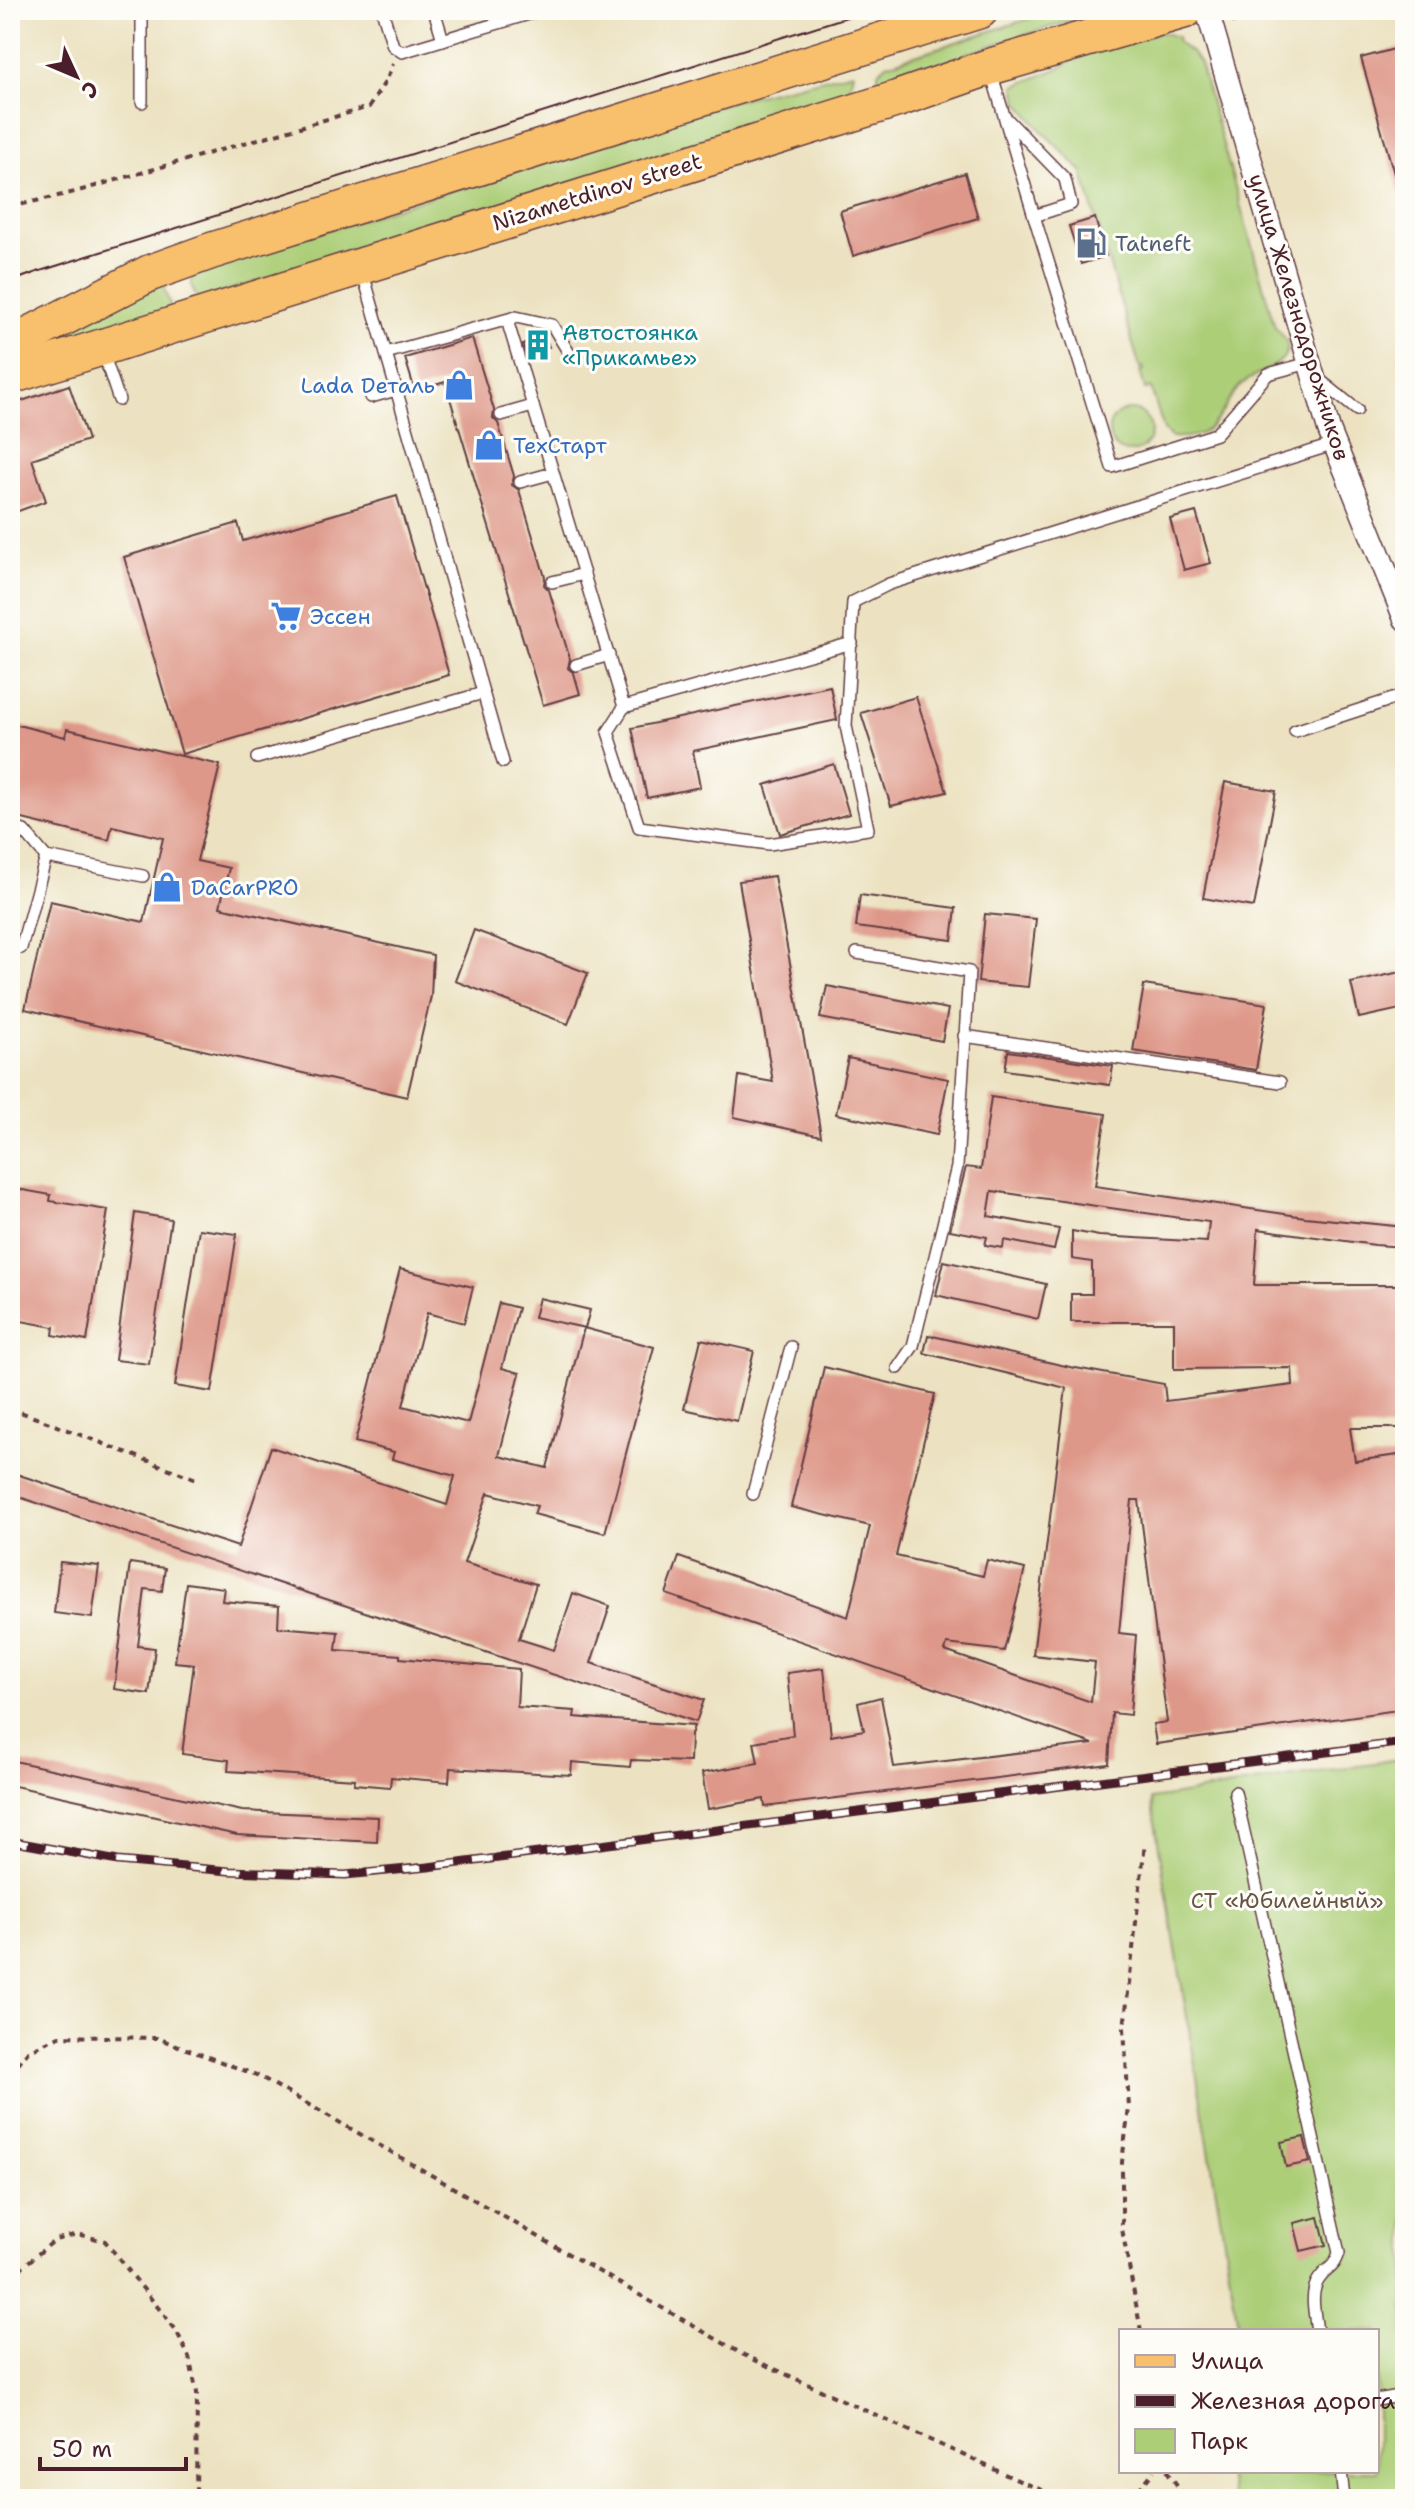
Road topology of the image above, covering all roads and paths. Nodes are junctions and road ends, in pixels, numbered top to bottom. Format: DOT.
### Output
graph roads {
  1 [pos="142,10"];
  2 [pos="382,10"];
  3 [pos="434,10"];
  4 [pos="542,10"];
  5 [pos="980,10"];
  6 [pos="1185,10"];
  7 [pos="1207,10"];
  8 [pos="1277,10"];
  9 [pos="1226,24"];
  10 [pos="443,40"];
  11 [pos="885,40"];
  12 [pos="398,51"];
  13 [pos="989,67"];
  14 [pos="897,99"];
  15 [pos="142,102"];
  16 [pos="1005,117"];
  17 [pos="10,207"];
  18 [pos="1034,216"];
  19 [pos="211,251"];
  20 [pos="361,266"];
  21 [pos="212,314"];
  22 [pos="507,320"];
  23 [pos="10,345"];
  24 [pos="101,348"];
  25 [pos="386,353"];
  26 [pos="569,353"];
  27 [pos="1311,368"];
  28 [pos="10,376"];
  29 [pos="396,390"];
  30 [pos="371,397"];
  31 [pos="119,400"];
  32 [pos="533,406"];
  33 [pos="1357,410"];
  34 [pos="501,415"];
  35 [pos="1335,444"];
  36 [pos="553,473"];
  37 [pos="520,482"];
  38 [pos="584,574"];
  39 [pos="552,582"];
  40 [pos="1405,619"];
  41 [pos="852,643"];
  42 [pos="609,655"];
  43 [pos="576,665"];
  44 [pos="483,693"];
  45 [pos="1405,695"];
  46 [pos="624,707"];
  47 [pos="1295,731"];
  48 [pos="257,758"];
  49 [pos="503,762"];
  50 [pos="10,827"];
  51 [pos="46,857"];
  52 [pos="143,876"];
  53 [pos="10,945"];
  54 [pos="857,953"];
  55 [pos="964,1036"];
  56 [pos="1280,1082"];
  57 [pos="791,1347"];
  58 [pos="898,1368"];
  59 [pos="10,1408"];
  60 [pos="196,1479"];
  61 [pos="753,1494"];
  62 [pos="1235,1792"];
  63 [pos="1145,1843"];
  64 [pos="10,2074"];
  65 [pos="10,2277"];
  66 [pos="1141,2329"];
  67 [pos="1317,2329"];
  68 [pos="1405,2395"];
  69 [pos="1379,2400"];
  70 [pos="1152,2473"];
  71 [pos="1168,2473"];
  72 [pos="1341,2473"];
  73 [pos="196,2499"];
  74 [pos="1065,2499"];
  75 [pos="1131,2499"];
  76 [pos="1187,2499"];
  77 [pos="1344,2499"];
  1 -- 15 [label="lane"];
  2 -- 12 [label="lane"];
  3 -- 10 [label="lane"];
  4 -- 10 [label="lane"];
  5 -- 11 [label="main road"];
  6 -- 13 [label="main road, Nizametdinov street"];
  7 -- 27 [label="street, улица Железнодорожников"];
  8 -- 9 [label="path"];
  10 -- 12 [label="lane"];
  11 -- 14 [label="main road"];
  11 -- 19 [label="main road"];
  12 -- 17 [label="path"];
  13 -- 14 [label="main road, Nizametdinov street"];
  13 -- 16 [label="lane"];
  14 -- 20 [label="main road, Nizametdinov street"];
  16 -- 18 [label="lane"];
  16 -- 18 [label="lane"];
  18 -- 27 [label="lane"];
  19 -- 21 [label="main road"];
  19 -- 23 [label="main road"];
  20 -- 21 [label="main road, Nizametdinov street"];
  20 -- 25 [label="lane"];
  21 -- 24 [label="main road, Nizametdinov street"];
  22 -- 25 [label="lane"];
  22 -- 26 [label="lane"];
  22 -- 32 [label="lane"];
  24 -- 28 [label="main road, Nizametdinov street"];
  24 -- 31 [label="lane"];
  25 -- 29 [label="lane"];
  27 -- 33 [label="lane"];
  27 -- 35 [label="street, улица Железнодорожников"];
  29 -- 30 [label="lane"];
  29 -- 44 [label="lane"];
  32 -- 34 [label="lane"];
  32 -- 36 [label="lane"];
  35 -- 40 [label="street, улица Железнодорожников"];
  35 -- 41 [label="lane"];
  36 -- 37 [label="lane"];
  36 -- 38 [label="lane"];
  38 -- 39 [label="lane"];
  38 -- 42 [label="lane"];
  41 -- 46 [label="lane"];
  41 -- 46 [label="lane"];
  42 -- 43 [label="lane"];
  42 -- 46 [label="lane"];
  44 -- 48 [label="lane"];
  44 -- 49 [label="lane"];
  45 -- 47 [label="lane"];
  50 -- 51 [label="lane"];
  51 -- 52 [label="lane"];
  51 -- 53 [label="lane"];
  54 -- 55 [label="lane"];
  55 -- 56 [label="lane"];
  55 -- 58 [label="lane"];
  57 -- 61 [label="lane"];
  59 -- 60 [label="path"];
  62 -- 67 [label="lane"];
  63 -- 66 [label="path"];
  64 -- 74 [label="path"];
  65 -- 73 [label="path"];
  68 -- 69 [label="lane"];
  70 -- 75 [label="path"];
  71 -- 76 [label="path"];
  72 -- 77 [label="lane"];
}
